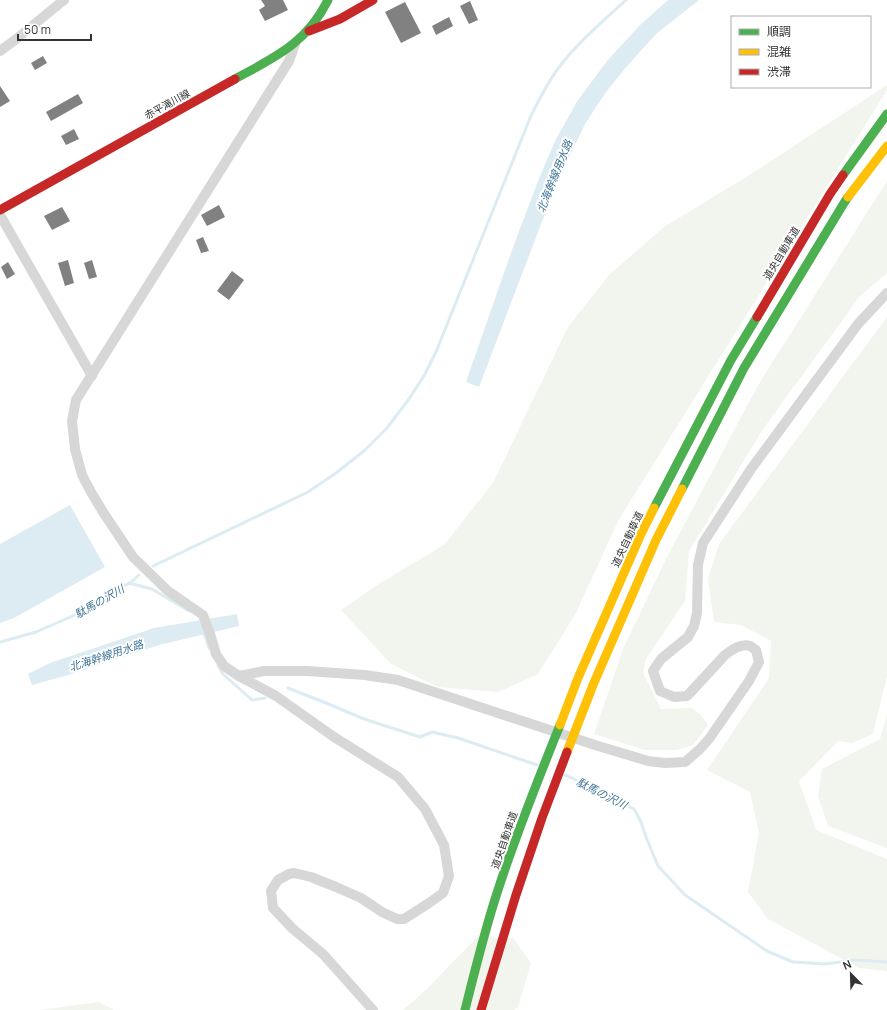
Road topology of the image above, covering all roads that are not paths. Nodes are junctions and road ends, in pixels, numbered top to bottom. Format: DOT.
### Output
graph roads {
  1 [pos="64,0"];
  2 [pos="328,0"];
  3 [pos="373,0"];
  4 [pos="307,32"];
  5 [pos="295,44"];
  6 [pos="0,50"];
  7 [pos="887,114"];
  8 [pos="887,146"];
  9 [pos="0,210"];
  10 [pos="0,216"];
  11 [pos="887,293"];
  12 [pos="92,376"];
  13 [pos="239,676"];
  14 [pos="373,1010"];
  15 [pos="465,1010"];
  16 [pos="481,1010"];
  1 -- 6 [label="street"];
  2 -- 4 [label="main road, 赤平滝川線"];
  3 -- 4 [label="main road"];
  4 -- 5 [label="main road, 赤平滝川線"];
  5 -- 9 [label="main road, 赤平滝川線"];
  5 -- 12 [label="street"];
  7 -- 15 [label="main road, 道央自動車道"];
  8 -- 16 [label="main road"];
  10 -- 12 [label="street"];
  11 -- 13 [label="street"];
  12 -- 13 [label="street"];
  13 -- 14 [label="street"];
}
